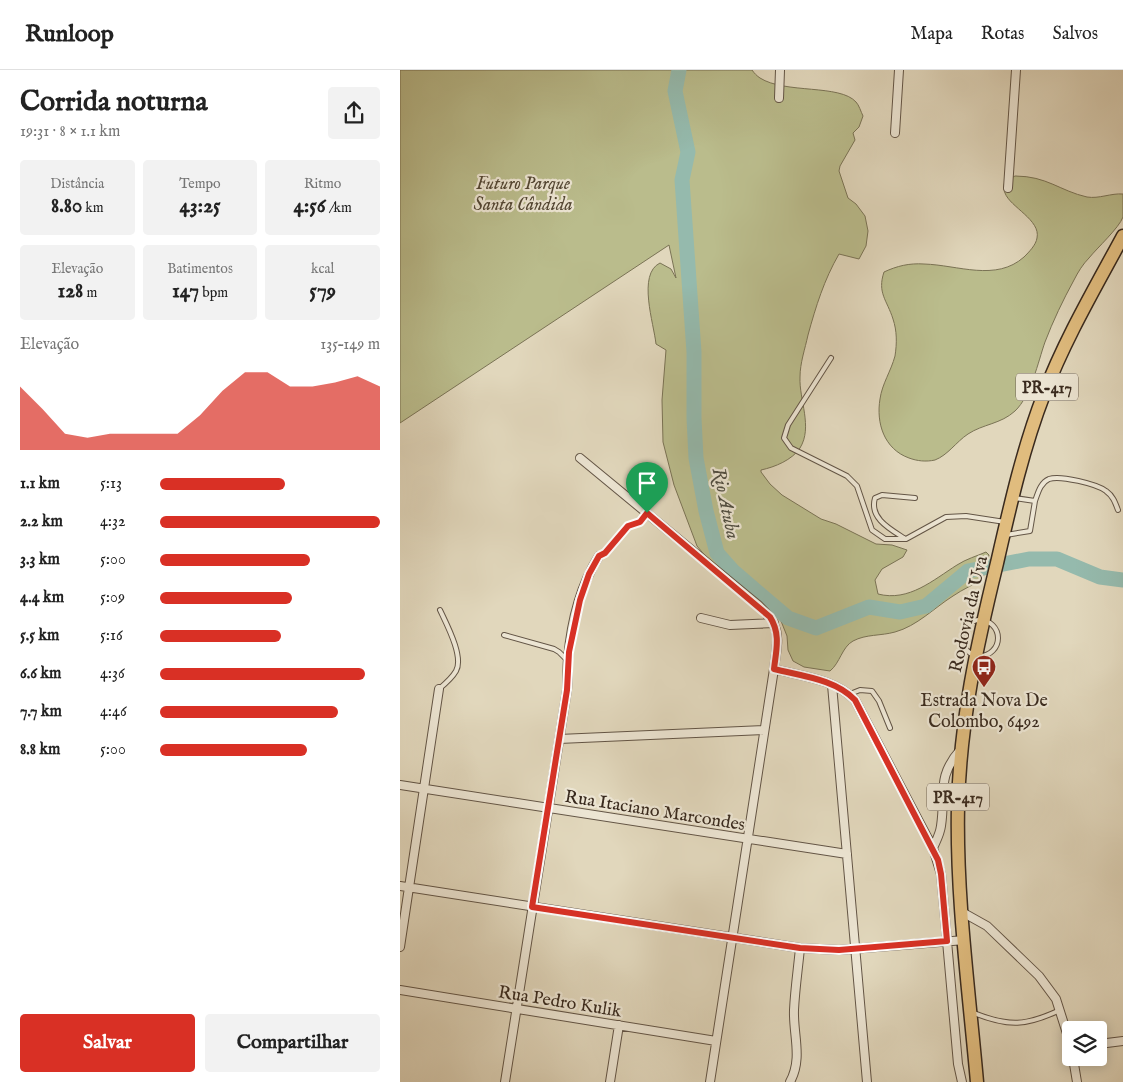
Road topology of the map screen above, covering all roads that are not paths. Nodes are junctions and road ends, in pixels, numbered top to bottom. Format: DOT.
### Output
graph roads {
  1 [pos="780,70"];
  2 [pos="899,70"];
  3 [pos="1016,70"];
  4 [pos="779,98"];
  5 [pos="895,133"];
  6 [pos="1008,188"];
  7 [pos="1123,236"];
  8 [pos="831,358"];
  9 [pos="580,458"];
  10 [pos="1012,497"];
  11 [pos="915,498"];
  12 [pos="1035,501"];
  13 [pos="1118,510"];
  14 [pos="1005,529"];
  15 [pos="906,539"];
  16 [pos="599,556"];
  17 [pos="440,610"];
  18 [pos="701,618"];
  19 [pos="983,620"];
  20 [pos="774,623"];
  21 [pos="504,635"];
  22 [pos="975,656"];
  23 [pos="568,661"];
  24 [pos="774,669"];
  25 [pos="832,685"];
  26 [pos="439,689"];
  27 [pos="850,694"];
  28 [pos="890,728"];
  29 [pos="764,730"];
  30 [pos="559,739"];
  31 [pos="961,748"];
  32 [pos="400,785"];
  33 [pos="424,788"];
  34 [pos="548,808"];
  35 [pos="747,840"];
  36 [pos="933,848"];
  37 [pos="847,854"];
  38 [pos="400,886"];
  39 [pos="409,888"];
  40 [pos="532,907"];
  41 [pos="962,912"];
  42 [pos="732,938"];
  43 [pos="965,940"];
  44 [pos="947,941"];
  45 [pos="400,947"];
  46 [pos="800,948"];
  47 [pos="855,948"];
  48 [pos="400,990"];
  49 [pos="516,1009"];
  50 [pos="1060,1010"];
  51 [pos="971,1012"];
  52 [pos="1063,1021"];
  53 [pos="619,1025"];
  54 [pos="1123,1040"];
  55 [pos="716,1041"];
  56 [pos="1107,1043"];
  57 [pos="1074,1066"];
  58 [pos="505,1082"];
  59 [pos="610,1082"];
  60 [pos="710,1082"];
  61 [pos="790,1082"];
  62 [pos="867,1082"];
  63 [pos="962,1082"];
  64 [pos="977,1082"];
  65 [pos="1077,1082"];
  1 -- 4 [label="street"];
  2 -- 5 [label="street"];
  3 -- 6 [label="street"];
  7 -- 10 [label="highway, Rodovia da Uva / PR-417"];
  8 -- 15 [label="lane"];
  9 -- 20 [label="street"];
  10 -- 12 [label="lane"];
  10 -- 14 [label="highway, Rodovia da Uva / PR-417"];
  11 -- 15 [label="lane"];
  12 -- 13 [label="lane"];
  12 -- 14 [label="lane"];
  14 -- 15 [label="lane"];
  14 -- 19 [label="highway, Rodovia da Uva / PR-417"];
  16 -- 23 [label="street"];
  17 -- 26 [label="lane"];
  18 -- 20 [label="street"];
  19 -- 22 [label="highway, Rodovia da Uva / PR-417"];
  19 -- 22 [label="lane"];
  19 -- 22 [label="lane"];
  20 -- 24 [label="street"];
  21 -- 23 [label="lane"];
  22 -- 31 [label="highway, Rodovia da Uva / PR-417"];
  23 -- 30 [label="street"];
  24 -- 25 [label="street"];
  24 -- 29 [label="street"];
  25 -- 27 [label="street"];
  25 -- 37 [label="street"];
  26 -- 33 [label="street"];
  27 -- 28 [label="lane"];
  27 -- 36 [label="street"];
  29 -- 30 [label="street"];
  29 -- 35 [label="street"];
  30 -- 34 [label="street"];
  31 -- 36 [label="street"];
  31 -- 41 [label="highway, Rodovia da Uva / PR-417"];
  32 -- 33 [label="street, Rua Itaciano Marcondes"];
  33 -- 34 [label="street, Rua Itaciano Marcondes"];
  33 -- 39 [label="street"];
  34 -- 35 [label="street, Rua Itaciano Marcondes"];
  34 -- 40 [label="street"];
  35 -- 37 [label="street, Rua Itaciano Marcondes"];
  35 -- 42 [label="street"];
  36 -- 44 [label="street"];
  37 -- 47 [label="street"];
  38 -- 39 [label="street"];
  39 -- 40 [label="street"];
  39 -- 45 [label="street"];
  40 -- 42 [label="street"];
  40 -- 49 [label="street"];
  41 -- 43 [label="highway, Rodovia da Uva / PR-417"];
  41 -- 50 [label="street"];
  42 -- 46 [label="street"];
  42 -- 55 [label="street"];
  43 -- 44 [label="street"];
  43 -- 51 [label="highway, Rodovia da Uva / PR-417"];
  44 -- 47 [label="street"];
  44 -- 63 [label="street"];
  46 -- 47 [label="street"];
  46 -- 61 [label="street"];
  47 -- 62 [label="street"];
  48 -- 49 [label="street, Rua Pedro Kulik"];
  49 -- 53 [label="street, Rua Pedro Kulik"];
  49 -- 58 [label="street"];
  50 -- 51 [label="lane"];
  50 -- 52 [label="street"];
  51 -- 64 [label="highway, Rodovia da Uva / PR-417"];
  53 -- 55 [label="street, Rua Pedro Kulik"];
  53 -- 59 [label="street"];
  54 -- 56 [label="street"];
  55 -- 60 [label="street"];
  57 -- 65 [label="street"];
}
